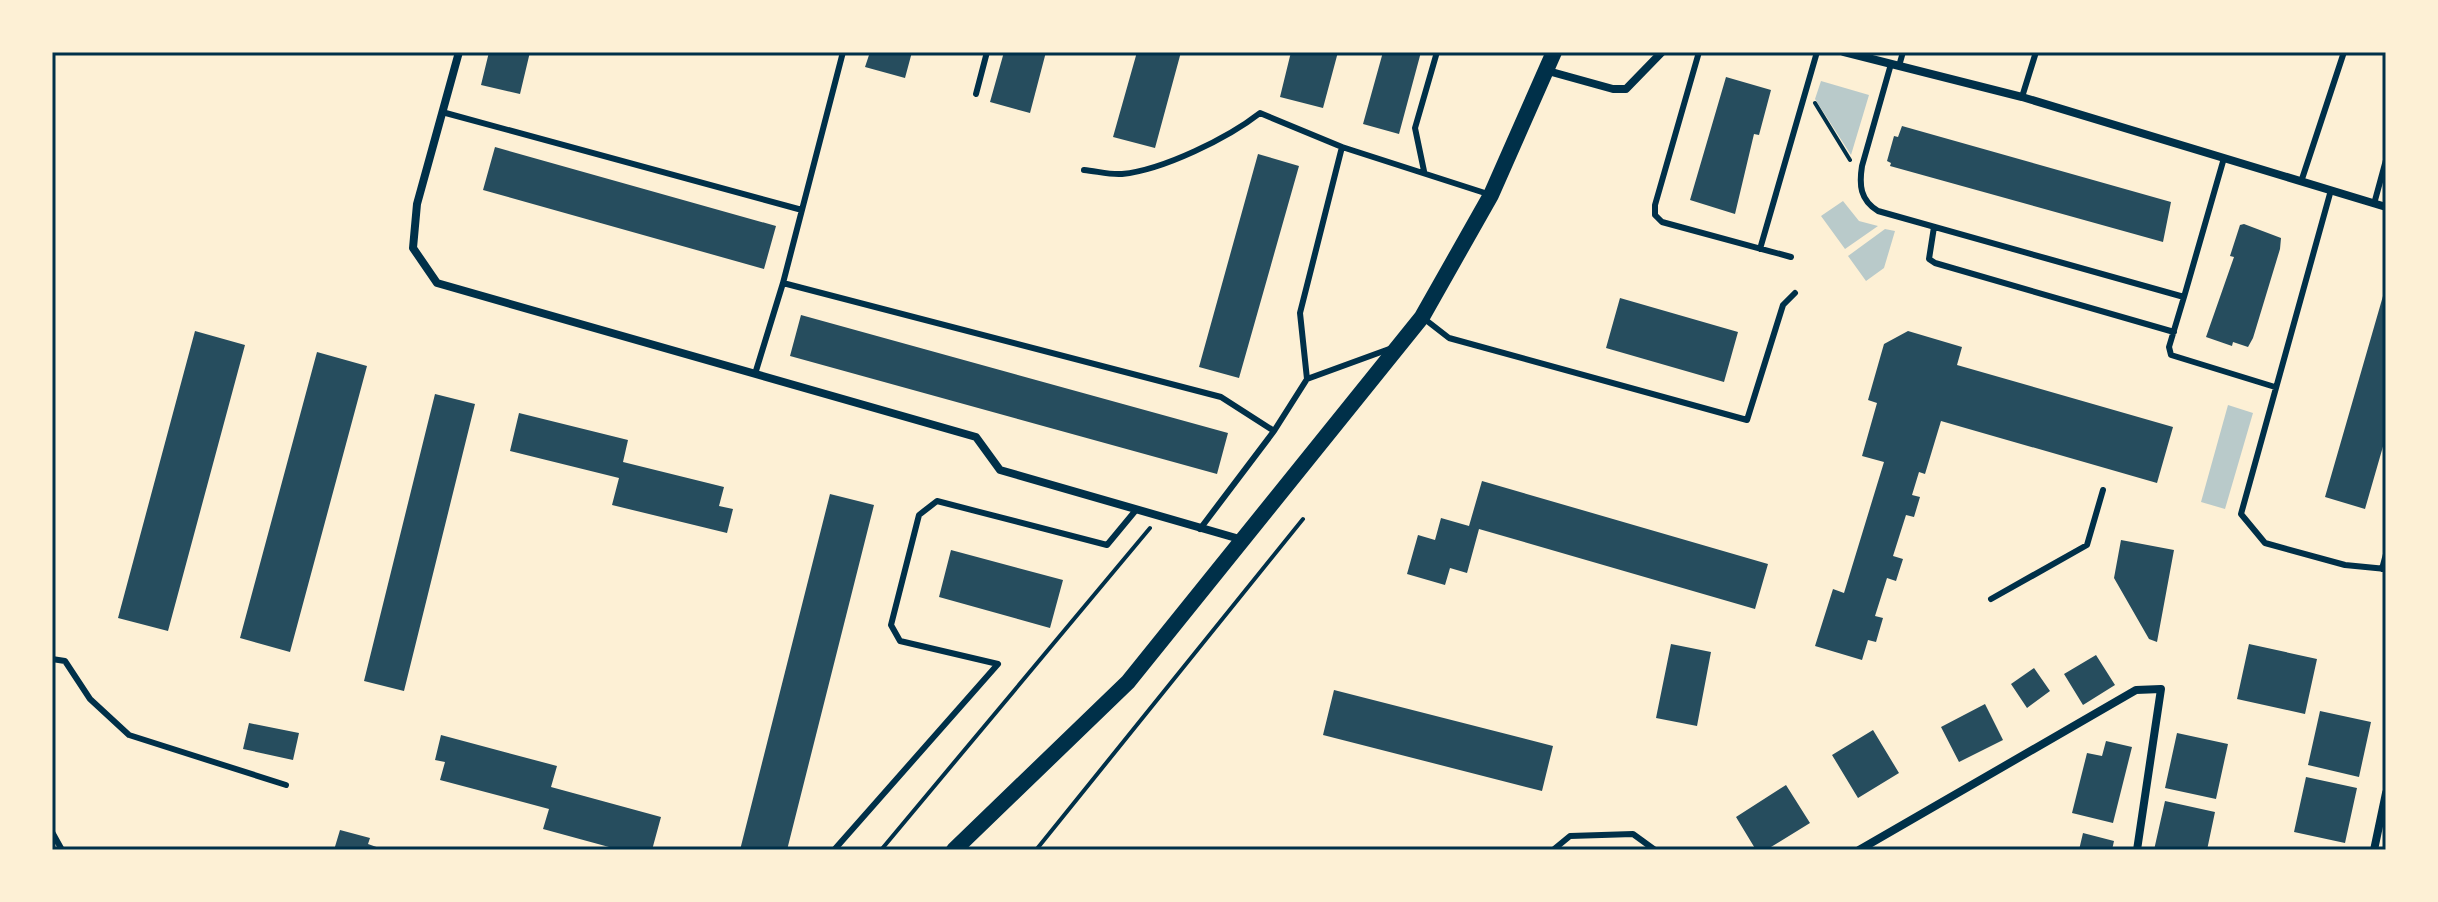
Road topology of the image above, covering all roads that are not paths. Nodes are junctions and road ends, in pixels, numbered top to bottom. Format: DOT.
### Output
graph roads {
  1 [pos="459,52"];
  2 [pos="843,52"];
  3 [pos="987,52"];
  4 [pos="1437,52"];
  5 [pos="1554,52"];
  6 [pos="1662,52"];
  7 [pos="1699,52"];
  8 [pos="1817,52"];
  9 [pos="1844,52"];
  10 [pos="1903,52"];
  11 [pos="2036,52"];
  12 [pos="2344,52"];
  13 [pos="1895,65"];
  14 [pos="1548,71"];
  15 [pos="976,94"];
  16 [pos="2022,97"];
  17 [pos="442,112"];
  18 [pos="1342,147"];
  19 [pos="2224,158"];
  20 [pos="2386,160"];
  21 [pos="1084,170"];
  22 [pos="1424,171"];
  23 [pos="2301,182"];
  24 [pos="2331,190"];
  25 [pos="1491,195"];
  26 [pos="2374,204"];
  27 [pos="2386,207"];
  28 [pos="802,210"];
  29 [pos="1934,227"];
  30 [pos="1760,249"];
  31 [pos="1791,257"];
  32 [pos="783,283"];
  33 [pos="1795,293"];
  34 [pos="2184,297"];
  35 [pos="1422,317"];
  36 [pos="2174,332"];
  37 [pos="1399,345"];
  38 [pos="755,374"];
  39 [pos="1307,379"];
  40 [pos="2275,387"];
  41 [pos="1274,431"];
  42 [pos="2103,490"];
  43 [pos="1136,510"];
  44 [pos="1200,529"];
  45 [pos="1244,541"];
  46 [pos="2386,554"];
  47 [pos="2384,569"];
  48 [pos="1991,599"];
  49 [pos="52,659"];
  50 [pos="286,785"];
  51 [pos="2386,793"];
  52 [pos="52,832"];
  53 [pos="62,850"];
  54 [pos="834,850"];
  55 [pos="954,850"];
  56 [pos="1553,850"];
  57 [pos="1655,850"];
  58 [pos="1859,850"];
  59 [pos="2137,850"];
  60 [pos="2374,850"];
  1 -- 17 [label="street"];
  2 -- 28 [label="lane"];
  3 -- 15 [label="lane"];
  4 -- 22 [label="lane"];
  5 -- 14 [label="main road"];
  6 -- 14 [label="street"];
  7 -- 30 [label="lane"];
  8 -- 30 [label="lane"];
  9 -- 13 [label="street"];
  10 -- 13 [label="lane"];
  11 -- 16 [label="lane"];
  12 -- 23 [label="lane"];
  13 -- 16 [label="street"];
  13 -- 29 [label="lane"];
  14 -- 25 [label="main road"];
  16 -- 19 [label="street"];
  17 -- 28 [label="lane"];
  17 -- 38 [label="street"];
  18 -- 21 [label="lane"];
  18 -- 22 [label="lane"];
  18 -- 39 [label="lane"];
  19 -- 23 [label="street"];
  19 -- 34 [label="lane"];
  20 -- 26 [label="lane"];
  22 -- 25 [label="lane"];
  23 -- 24 [label="street"];
  24 -- 26 [label="street"];
  24 -- 40 [label="lane"];
  25 -- 35 [label="main road"];
  26 -- 27 [label="street"];
  28 -- 32 [label="lane"];
  29 -- 34 [label="lane"];
  29 -- 36 [label="lane"];
  30 -- 31 [label="lane"];
  32 -- 38 [label="lane"];
  32 -- 41 [label="lane"];
  33 -- 35 [label="lane"];
  34 -- 36 [label="lane"];
  35 -- 37 [label="main road"];
  36 -- 40 [label="lane"];
  37 -- 39 [label="lane"];
  37 -- 45 [label="main road"];
  38 -- 43 [label="street"];
  39 -- 41 [label="lane"];
  40 -- 47 [label="lane"];
  41 -- 44 [label="lane"];
  42 -- 48 [label="lane"];
  43 -- 44 [label="street"];
  43 -- 54 [label="lane"];
  44 -- 45 [label="street"];
  45 -- 55 [label="main road"];
  46 -- 47 [label="lane"];
  49 -- 50 [label="lane"];
  51 -- 60 [label="street"];
  52 -- 53 [label="lane"];
  56 -- 57 [label="lane"];
  58 -- 59 [label="street"];
}
